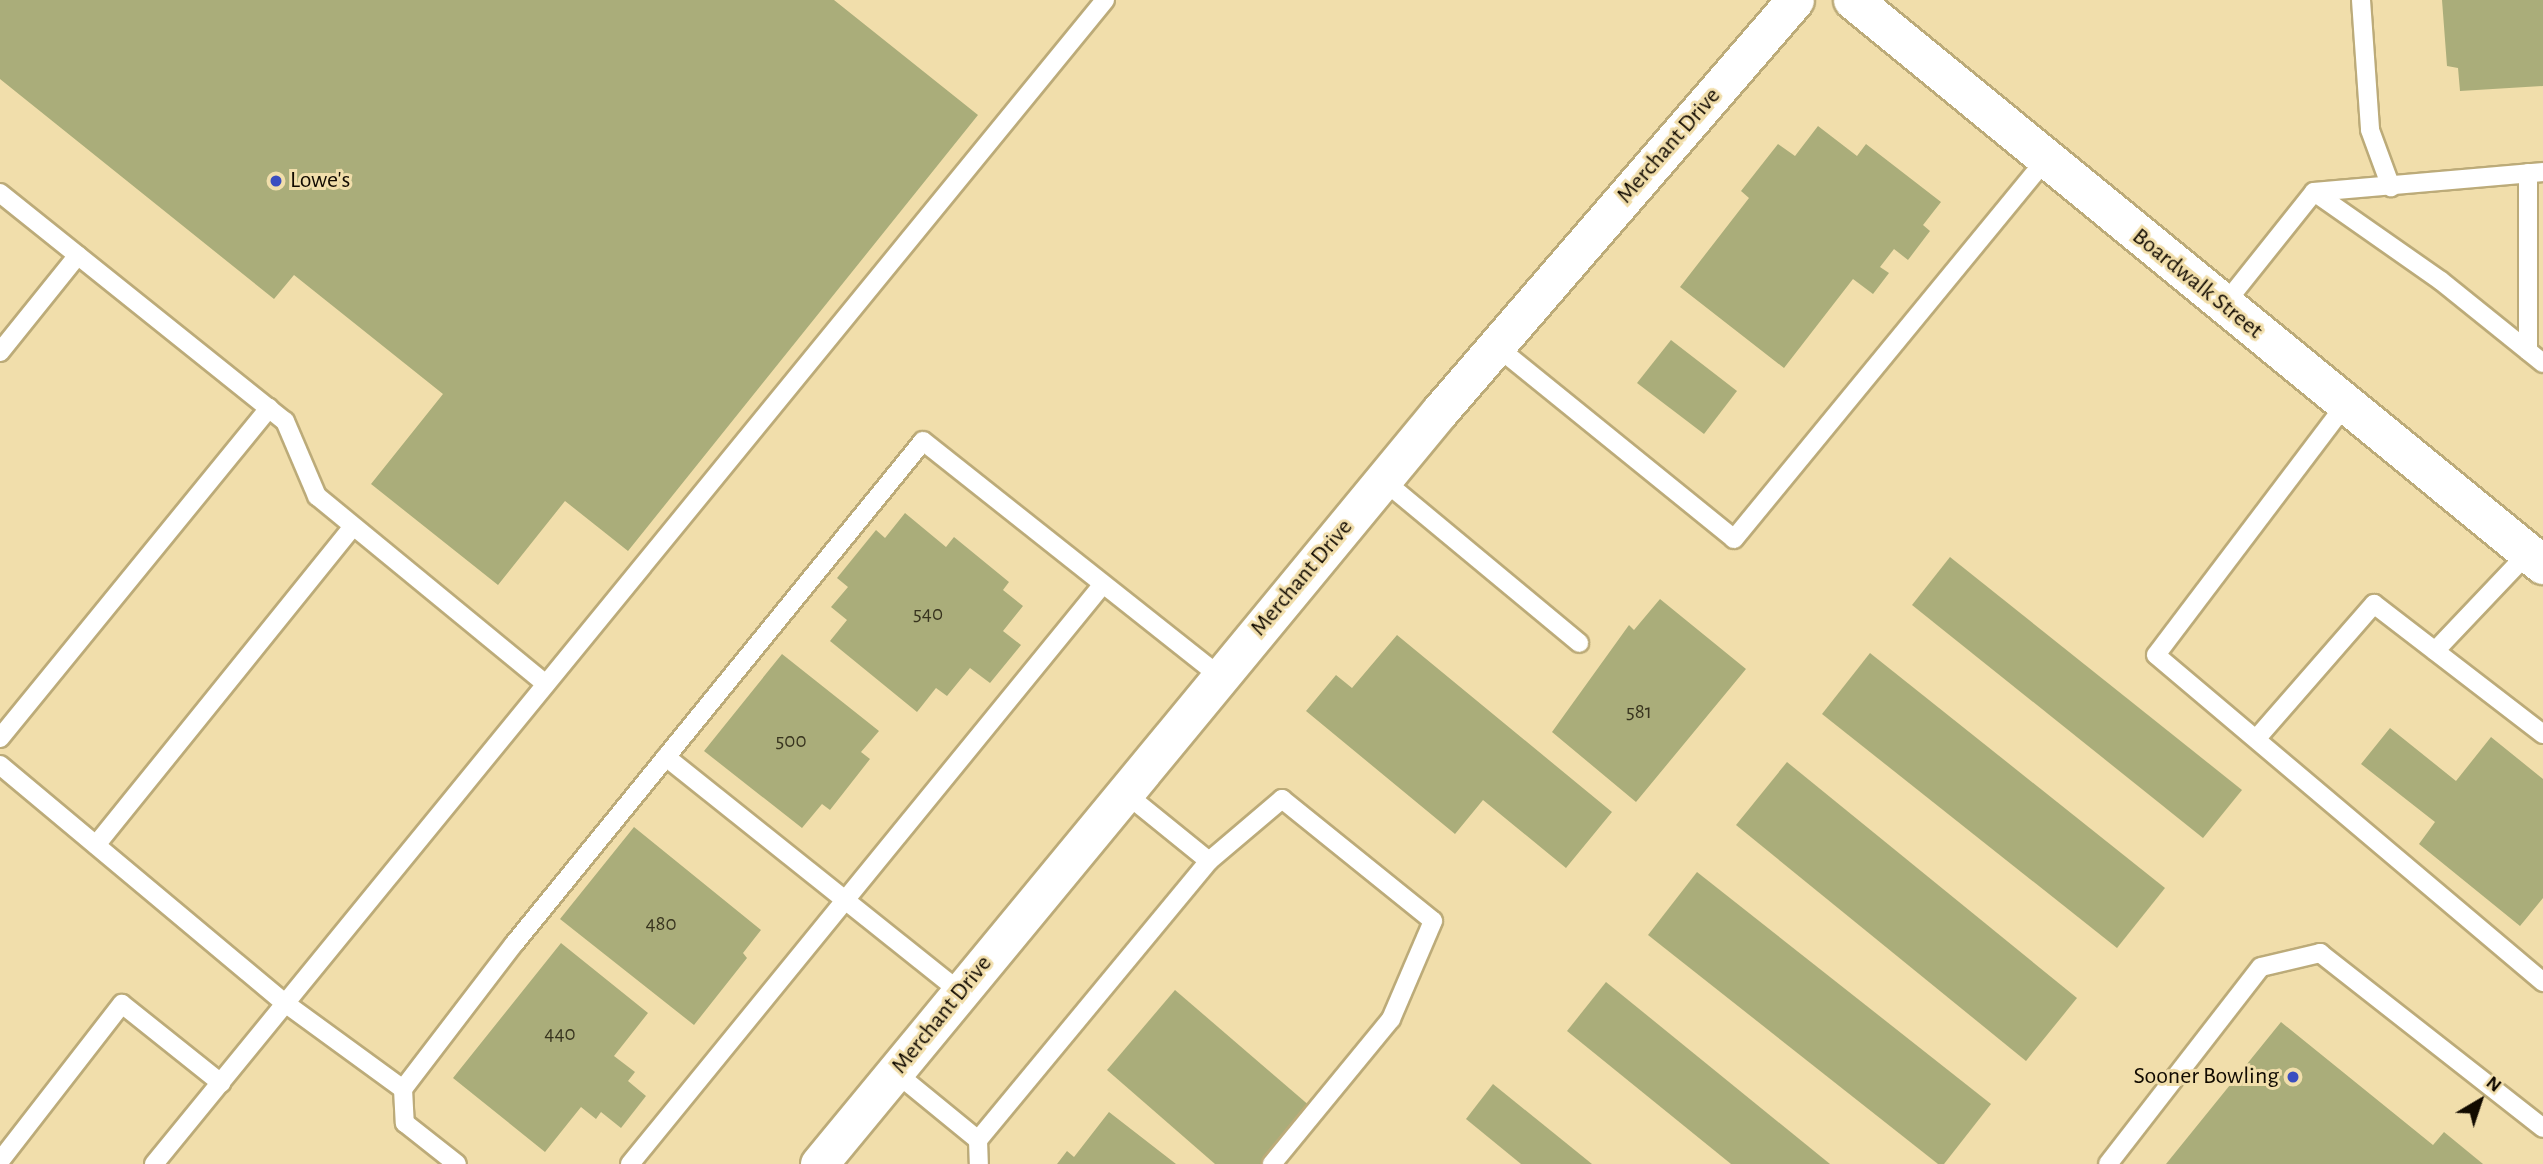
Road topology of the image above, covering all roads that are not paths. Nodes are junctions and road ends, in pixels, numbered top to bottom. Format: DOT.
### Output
graph roads {
  1 [pos="1105,0"];
  2 [pos="1795,0"];
  3 [pos="1853,0"];
  4 [pos="2361,0"];
  5 [pos="2046,159"];
  6 [pos="2536,172"];
  7 [pos="2391,187"];
  8 [pos="2314,192"];
  9 [pos="0,193"];
  10 [pos="78,255"];
  11 [pos="2223,306"];
  12 [pos="1496,346"];
  13 [pos="2528,351"];
  14 [pos="0,352"];
  15 [pos="2543,363"];
  16 [pos="2345,405"];
  17 [pos="269,408"];
  18 [pos="1382,481"];
  19 [pos="353,527"];
  20 [pos="2535,560"];
  21 [pos="1103,584"];
  22 [pos="1579,643"];
  23 [pos="2435,651"];
  24 [pos="1221,677"];
  25 [pos="546,684"];
  26 [pos="2543,734"];
  27 [pos="0,738"];
  28 [pos="2257,738"];
  29 [pos="666,757"];
  30 [pos="0,765"];
  31 [pos="1125,793"];
  32 [pos="96,845"];
  33 [pos="1209,861"];
  34 [pos="845,900"];
  35 [pos="2543,982"];
  36 [pos="960,992"];
  37 [pos="285,1003"];
  38 [pos="895,1072"];
  39 [pos="221,1083"];
  40 [pos="403,1089"];
  41 [pos="2543,1128"];
  42 [pos="978,1139"];
  43 [pos="0,1161"];
  44 [pos="154,1164"];
  45 [pos="457,1164"];
  46 [pos="630,1164"];
  47 [pos="819,1164"];
  48 [pos="979,1164"];
  49 [pos="1272,1164"];
  50 [pos="2108,1164"];
  1 -- 25 [label="lane"];
  2 -- 12 [label="street, Merchant Drive"];
  3 -- 5 [label="street, Boardwalk Street"];
  4 -- 7 [label="lane"];
  5 -- 11 [label="street, Boardwalk Street"];
  5 -- 12 [label="lane"];
  6 -- 7 [label="lane"];
  6 -- 13 [label="lane"];
  7 -- 8 [label="lane"];
  8 -- 11 [label="lane"];
  8 -- 13 [label="lane"];
  9 -- 10 [label="lane"];
  10 -- 14 [label="lane"];
  10 -- 17 [label="lane"];
  11 -- 16 [label="street, Boardwalk Street"];
  12 -- 18 [label="street, Merchant Drive"];
  13 -- 15 [label="lane"];
  16 -- 20 [label="street, Boardwalk Street"];
  16 -- 28 [label="lane"];
  17 -- 19 [label="lane"];
  17 -- 27 [label="lane"];
  18 -- 22 [label="lane"];
  18 -- 24 [label="street, Merchant Drive"];
  19 -- 25 [label="lane"];
  19 -- 32 [label="lane"];
  20 -- 23 [label="lane"];
  21 -- 24 [label="lane"];
  21 -- 29 [label="lane"];
  21 -- 34 [label="lane"];
  23 -- 26 [label="lane"];
  23 -- 28 [label="lane"];
  24 -- 31 [label="street, Merchant Drive"];
  25 -- 37 [label="lane"];
  28 -- 35 [label="lane"];
  29 -- 34 [label="lane"];
  29 -- 40 [label="lane"];
  30 -- 32 [label="lane"];
  31 -- 33 [label="lane"];
  31 -- 36 [label="street, Merchant Drive"];
  32 -- 37 [label="lane"];
  33 -- 42 [label="lane"];
  33 -- 49 [label="lane"];
  34 -- 36 [label="lane"];
  34 -- 46 [label="lane"];
  36 -- 38 [label="street, Merchant Drive"];
  37 -- 39 [label="lane"];
  37 -- 40 [label="lane"];
  38 -- 42 [label="lane"];
  38 -- 47 [label="street, Merchant Drive"];
  39 -- 43 [label="lane"];
  39 -- 44 [label="lane"];
  40 -- 45 [label="lane"];
  41 -- 50 [label="lane"];
  42 -- 48 [label="lane"];
}
